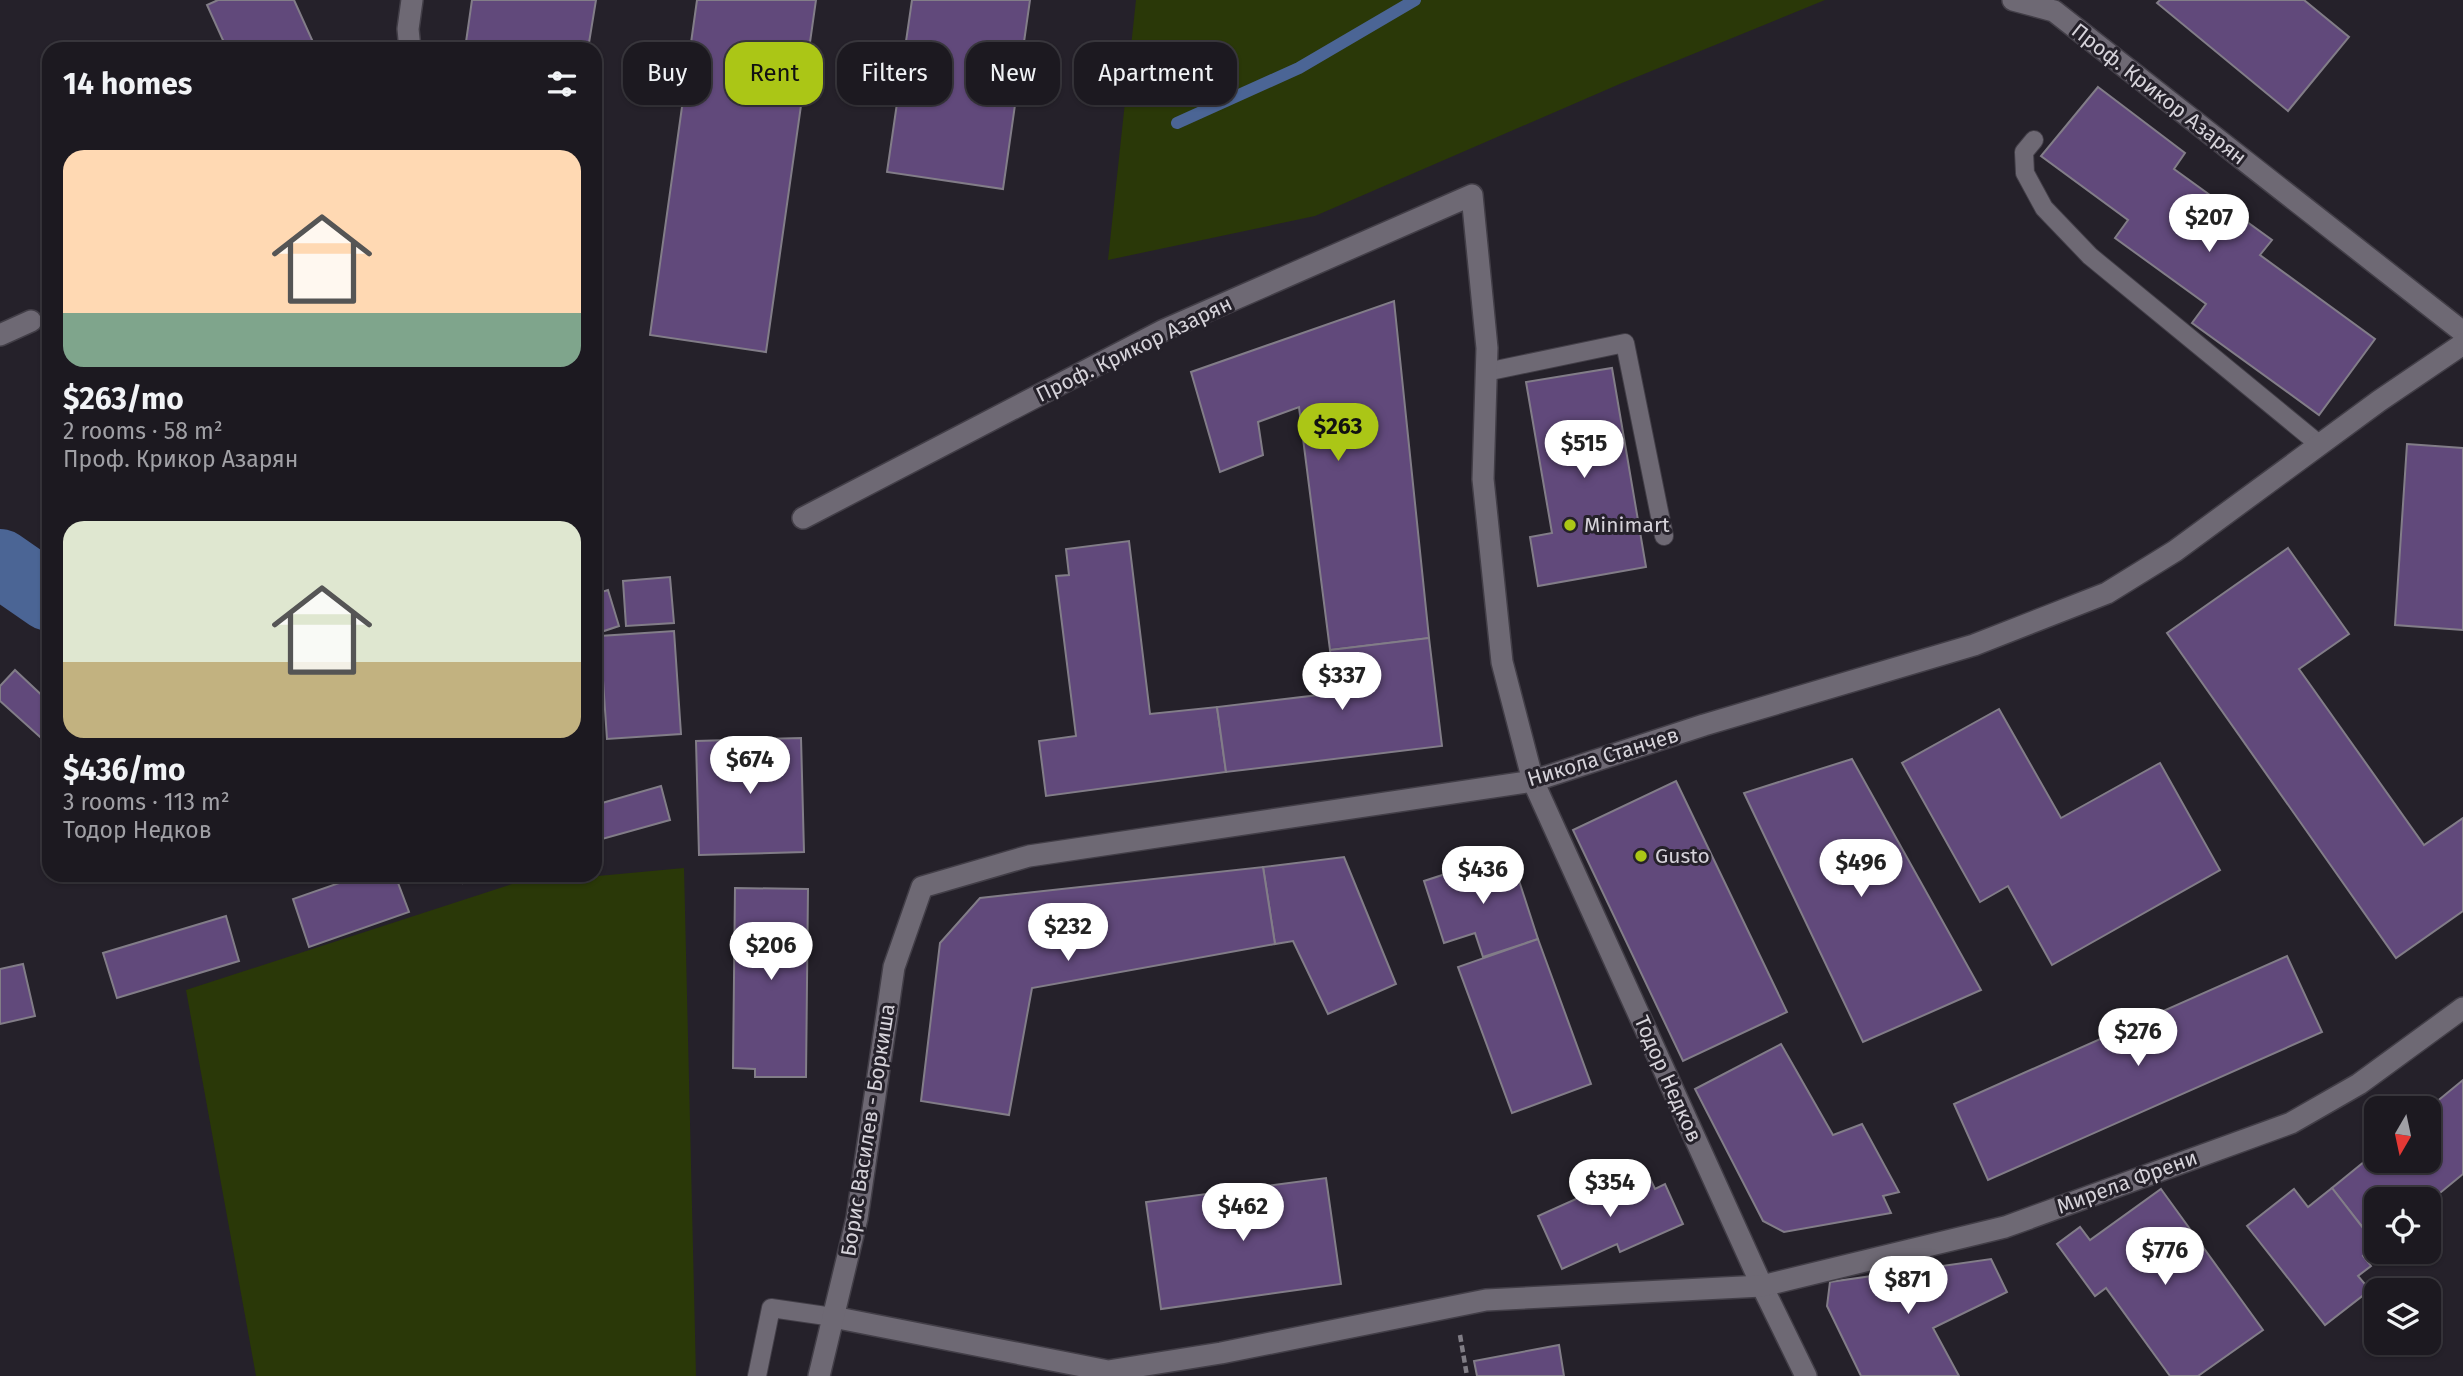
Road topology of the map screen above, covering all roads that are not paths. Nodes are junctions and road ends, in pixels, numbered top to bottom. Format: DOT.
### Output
graph roads {
  1 [pos="412,0"];
  2 [pos="2013,0"];
  3 [pos="409,42"];
  4 [pos="2034,140"];
  5 [pos="1472,195"];
  6 [pos="31,321"];
  7 [pos="2463,332"];
  8 [pos="0,335"];
  9 [pos="2463,344"];
  10 [pos="1486,372"];
  11 [pos="2320,445"];
  12 [pos="803,518"];
  13 [pos="1664,536"];
  14 [pos="1533,781"];
  15 [pos="922,887"];
  16 [pos="2463,1009"];
  17 [pos="1762,1286"];
  18 [pos="833,1317"];
  19 [pos="757,1376"];
  20 [pos="820,1376"];
  21 [pos="1806,1376"];
  1 -- 3 [label="street"];
  2 -- 7 [label="street, Проф. Крикор Азарян"];
  4 -- 11 [label="lane"];
  5 -- 10 [label="street, Тодор Недков"];
  5 -- 12 [label="street, Проф. Крикор Азарян"];
  6 -- 8 [label="street"];
  9 -- 11 [label="street, Никола Станчев"];
  10 -- 13 [label="lane"];
  10 -- 14 [label="street, Тодор Недков"];
  11 -- 14 [label="street, Никола Станчев"];
  14 -- 15 [label="street, Никола Станчев"];
  14 -- 17 [label="street, Тодор Недков"];
  15 -- 18 [label="street, Борис Василев - Боркиша"];
  16 -- 17 [label="street, Мирела Френи"];
  17 -- 18 [label="street, Мирела Френи"];
  17 -- 21 [label="street, Тодор Недков"];
  18 -- 19 [label="lane"];
  18 -- 20 [label="street, Борис Василев - Боркиша"];
}
